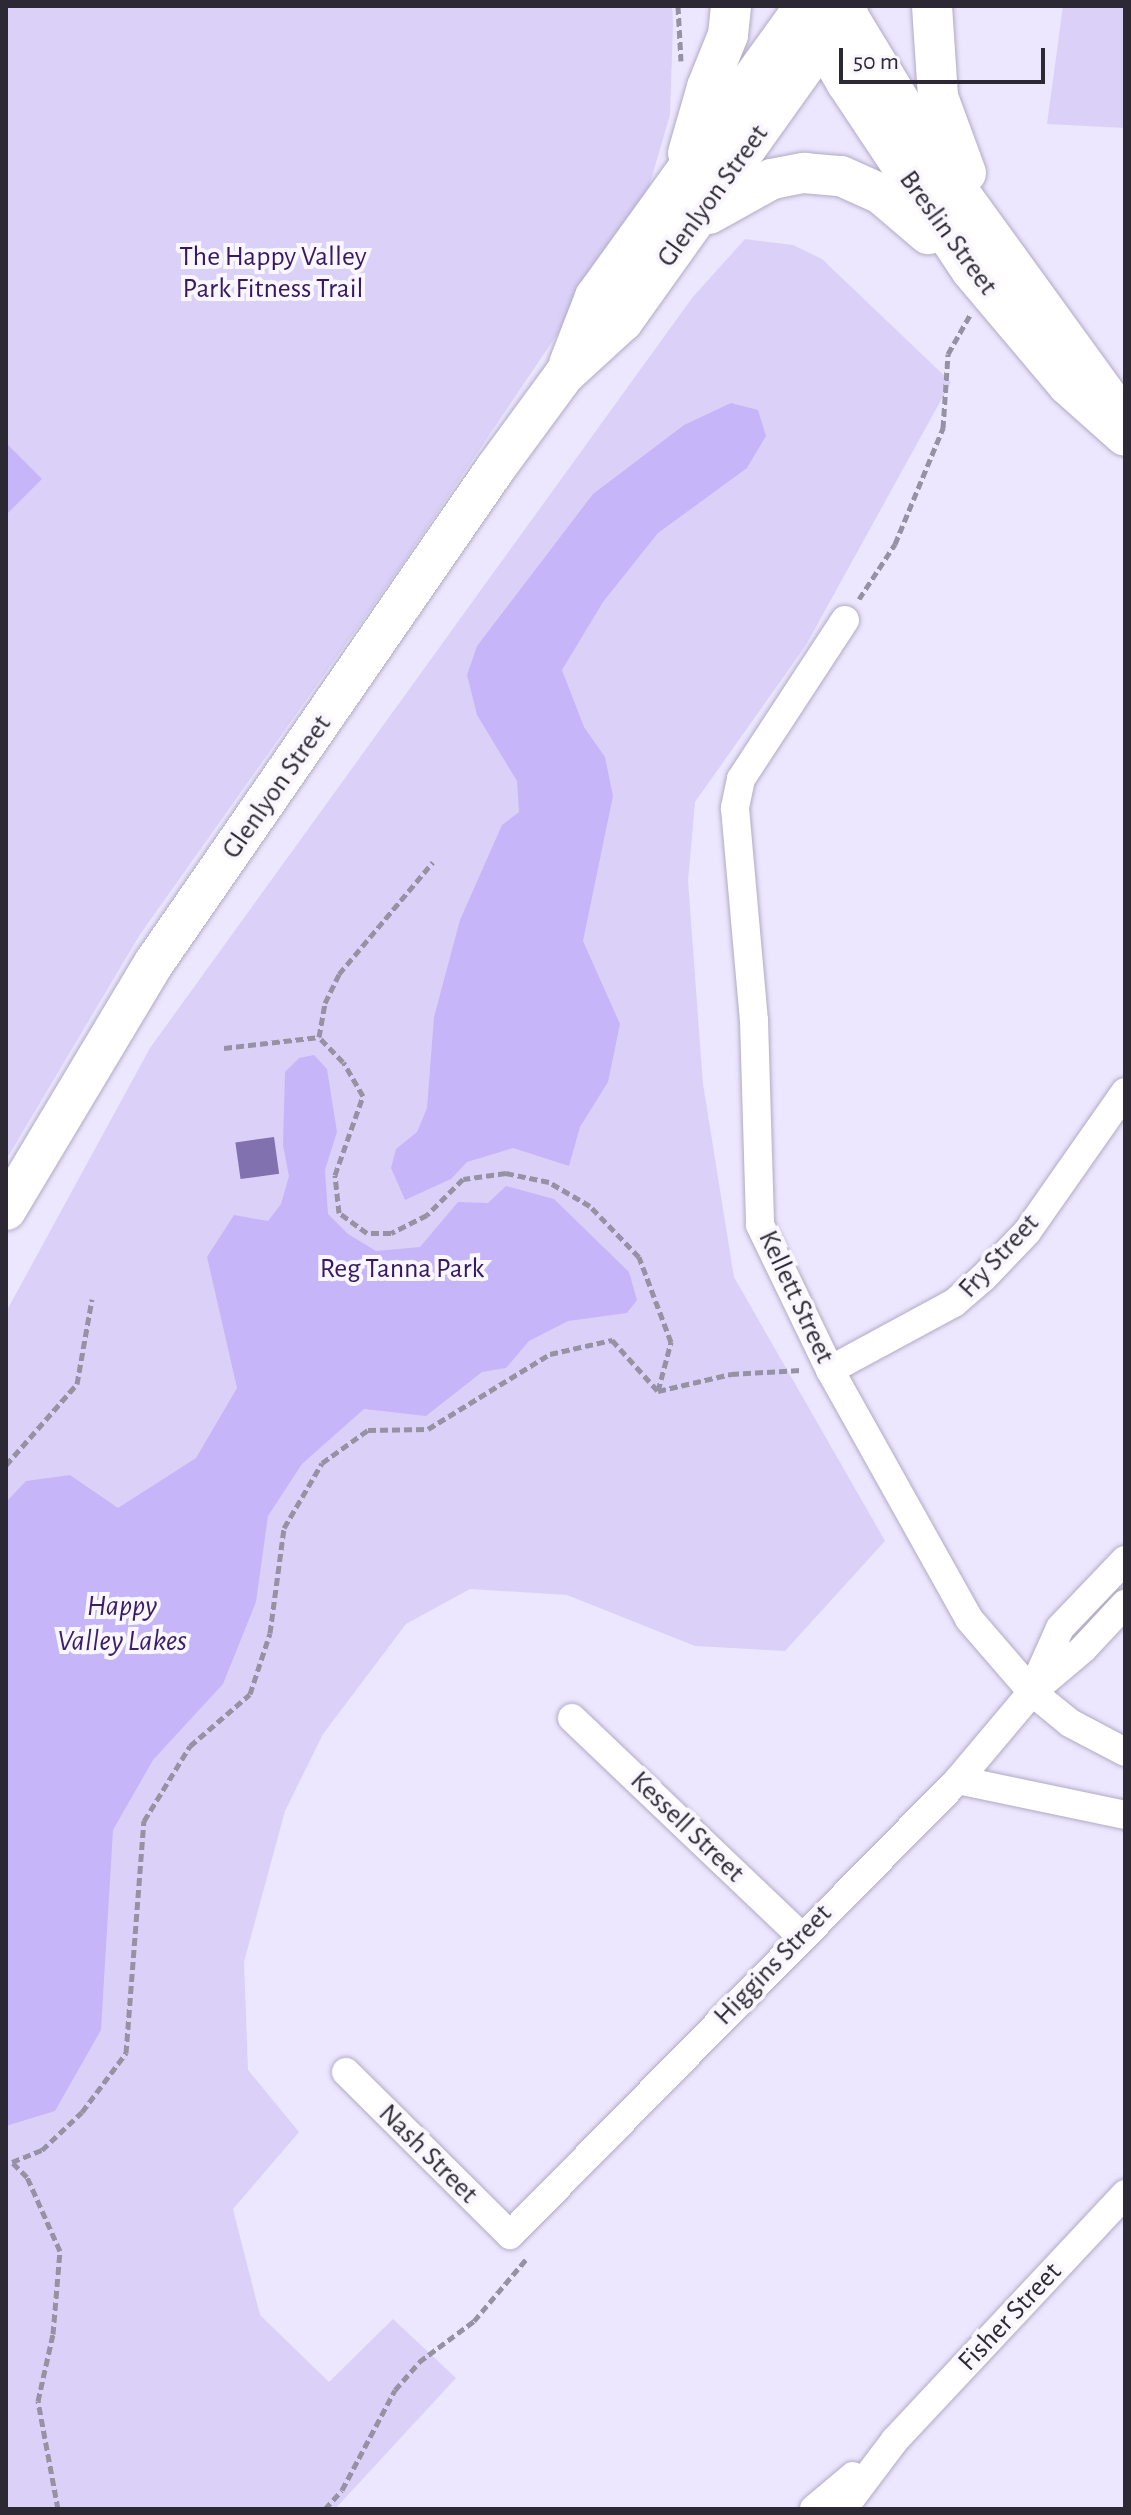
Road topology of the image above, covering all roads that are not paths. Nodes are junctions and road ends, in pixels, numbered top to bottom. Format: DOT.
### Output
graph roads {
  1 [pos="731,6"];
  2 [pos="932,6"];
  3 [pos="824,12"];
  4 [pos="681,176"];
  5 [pos="695,222"];
  6 [pos="981,253"];
  7 [pos="564,375"];
  8 [pos="1125,423"];
  9 [pos="1125,436"];
  10 [pos="845,620"];
  11 [pos="1125,1092"];
  12 [pos="6,1210"];
  13 [pos="830,1370"];
  14 [pos="1125,1560"];
  15 [pos="1125,1604"];
  16 [pos="1032,1692"];
  17 [pos="572,1718"];
  18 [pos="1125,1752"];
  19 [pos="958,1780"];
  20 [pos="1125,1815"];
  21 [pos="801,1936"];
  22 [pos="346,2072"];
  23 [pos="1125,2194"];
  24 [pos="510,2235"];
  25 [pos="895,2440"];
  26 [pos="814,2509"];
  27 [pos="843,2509"];
  1 -- 4 [label="main road"];
  2 -- 6 [label="main road"];
  3 -- 4 [label="main road, Glenlyon Street"];
  3 -- 5 [label="main road, Glenlyon Street"];
  3 -- 6 [label="main road, Breslin Street"];
  4 -- 7 [label="main road, Glenlyon Street"];
  5 -- 6 [label="main road"];
  5 -- 7 [label="main road, Glenlyon Street"];
  6 -- 8 [label="main road, Breslin Street"];
  6 -- 9 [label="main road, Breslin Street"];
  7 -- 12 [label="main road, Glenlyon Street"];
  10 -- 13 [label="street, Kellett Street"];
  11 -- 13 [label="street, Fry Street"];
  13 -- 16 [label="street, Kellett Street"];
  14 -- 16 [label="street, Higgins Street"];
  15 -- 16 [label="street, Higgins Street"];
  16 -- 18 [label="street, Kellett Street"];
  16 -- 19 [label="street, Higgins Street"];
  17 -- 21 [label="street, Kessell Street"];
  19 -- 20 [label="street"];
  19 -- 21 [label="street, Higgins Street"];
  21 -- 24 [label="street, Higgins Street"];
  22 -- 24 [label="street, Nash Street"];
  23 -- 25 [label="street, Fisher Street"];
  25 -- 26 [label="street, Fisher Street"];
  25 -- 27 [label="street, Fisher Street"];
}
